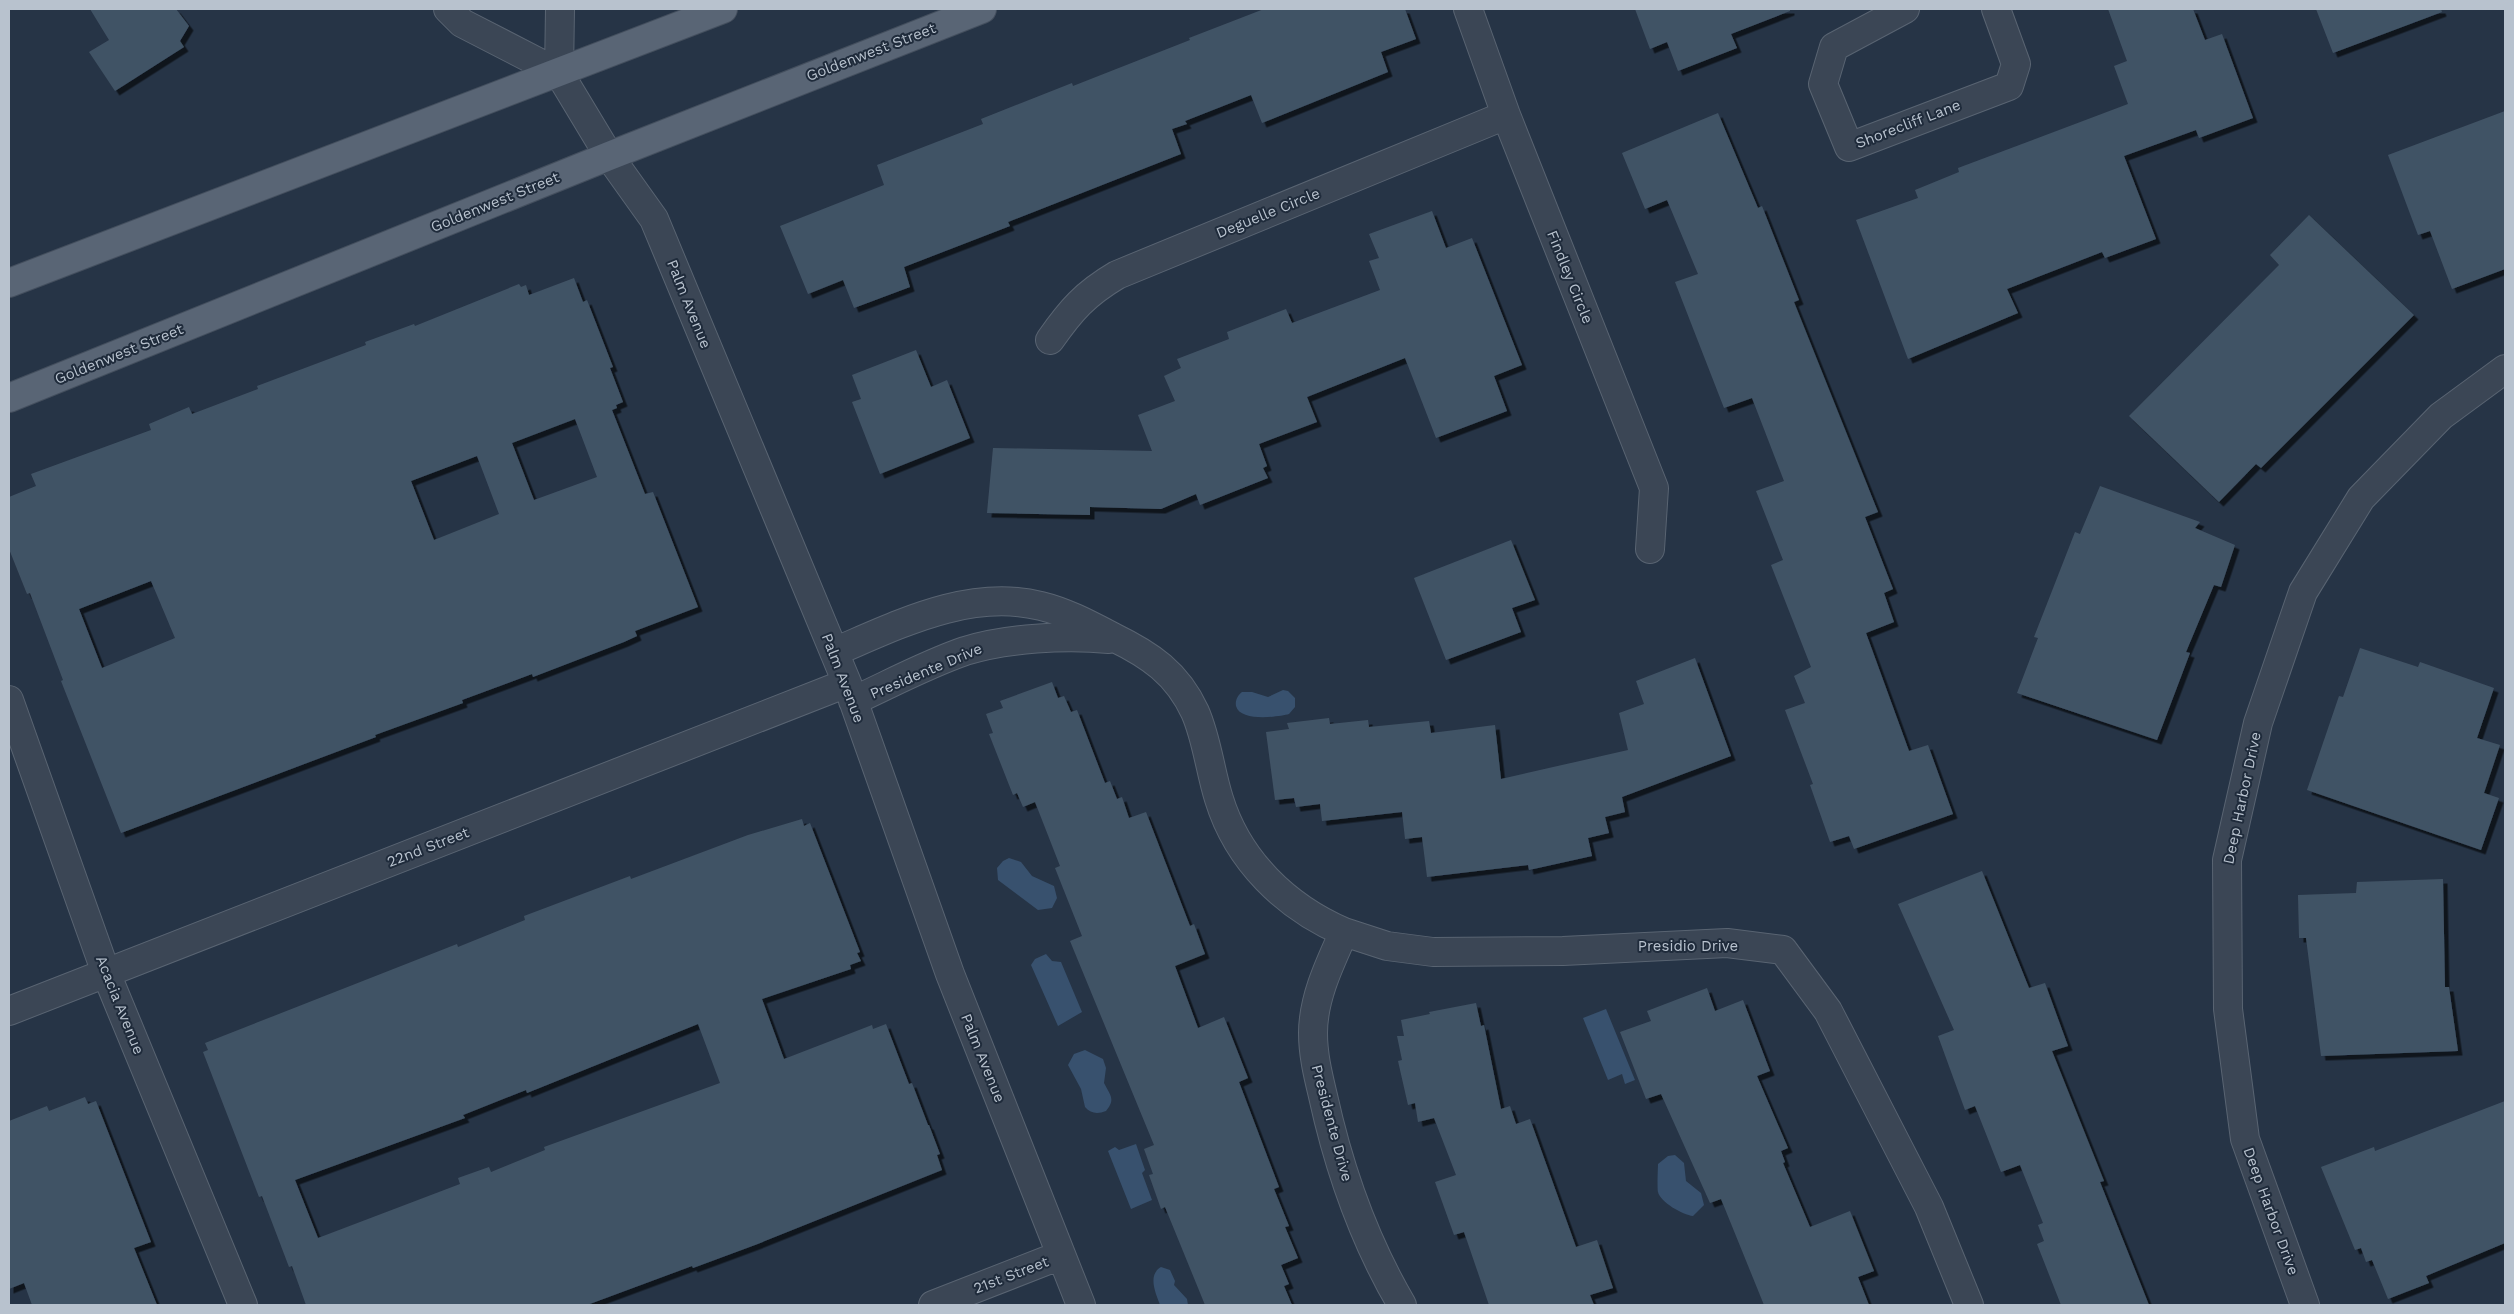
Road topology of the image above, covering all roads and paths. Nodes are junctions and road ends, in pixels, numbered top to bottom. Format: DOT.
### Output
graph roads {
  1 [pos="448,9"];
  2 [pos="560,9"];
  3 [pos="723,9"];
  4 [pos="982,9"];
  5 [pos="1468,9"];
  6 [pos="1905,9"];
  7 [pos="1996,9"];
  8 [pos="558,73"];
  9 [pos="1506,115"];
  10 [pos="609,156"];
  11 [pos="9,283"];
  12 [pos="1050,340"];
  13 [pos="2505,369"];
  14 [pos="9,398"];
  15 [pos="1650,549"];
  16 [pos="976,603"];
  17 [pos="1118,640"];
  18 [pos="984,646"];
  19 [pos="834,652"];
  20 [pos="850,692"];
  21 [pos="9,700"];
  22 [pos="1344,932"];
  23 [pos="106,973"];
  24 [pos="9,1011"];
  25 [pos="1061,1255"];
  26 [pos="243,1305"];
  27 [pos="933,1305"];
  28 [pos="1081,1305"];
  29 [pos="1402,1305"];
  30 [pos="1969,1305"];
  31 [pos="2305,1305"];
  1 -- 8 [label="street"];
  2 -- 8 [label="street"];
  3 -- 8 [label="main road"];
  4 -- 10 [label="main road, Goldenwest Street"];
  5 -- 9 [label="street, Findley Circle"];
  6 -- 7 [label="street, Shorecliff Lane"];
  8 -- 10 [label="street, Palm Avenue"];
  8 -- 11 [label="main road"];
  9 -- 12 [label="street, Deguelle Circle"];
  9 -- 15 [label="street, Findley Circle"];
  10 -- 14 [label="main road, Goldenwest Street"];
  10 -- 19 [label="street, Palm Avenue"];
  13 -- 31 [label="street, Deep Harbor Drive"];
  16 -- 17 [label="street, Presidente Drive"];
  16 -- 18 [label="street"];
  16 -- 19 [label="street, Presidente Drive"];
  17 -- 18 [label="street, Presidente Drive"];
  17 -- 22 [label="street, Presidente Drive"];
  18 -- 20 [label="street, Presidente Drive"];
  19 -- 20 [label="street, Palm Avenue"];
  20 -- 23 [label="street, 22nd Street"];
  20 -- 25 [label="street, Palm Avenue"];
  21 -- 23 [label="street, Acacia Avenue"];
  22 -- 29 [label="street, Presidente Drive"];
  22 -- 30 [label="street, Presidio Drive"];
  23 -- 24 [label="street, 22nd Street"];
  23 -- 26 [label="street, Acacia Avenue"];
  25 -- 27 [label="street, 21st Street"];
  25 -- 28 [label="street, Palm Avenue"];
}
